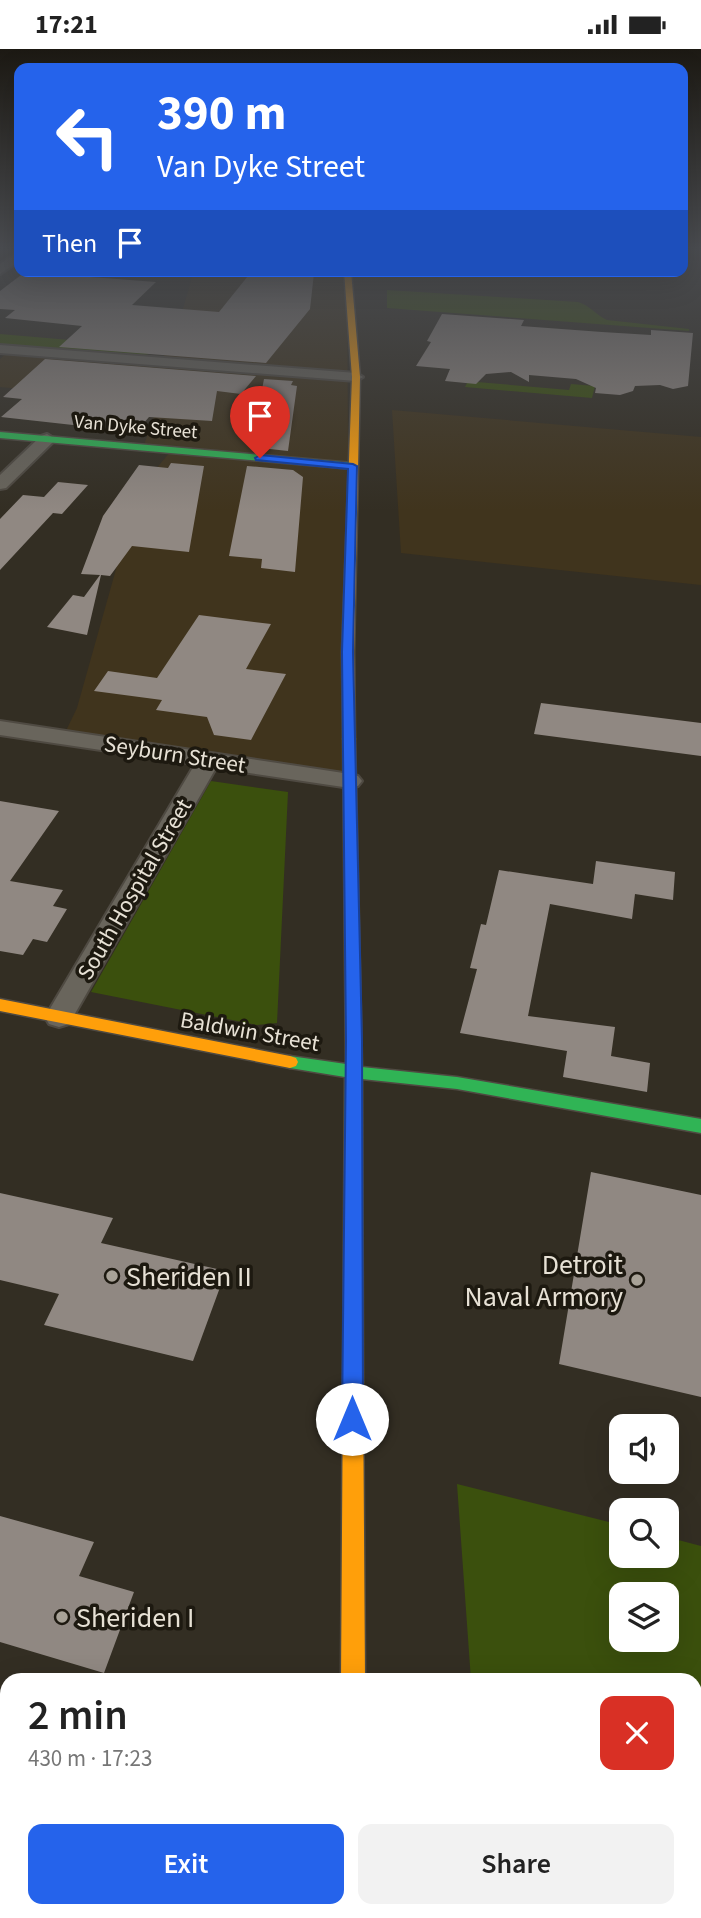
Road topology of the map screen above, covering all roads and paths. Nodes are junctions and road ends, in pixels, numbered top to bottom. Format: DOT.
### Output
graph roads {
  1 [pos="353,336"];
  2 [pos="163,346"];
  3 [pos="0,349"];
  4 [pos="160,362"];
  5 [pos="356,377"];
  6 [pos="0,435"];
  7 [pos="47,439"];
  8 [pos="353,466"];
  9 [pos="0,484"];
  10 [pos="0,727"];
  11 [pos="209,760"];
  12 [pos="350,781"];
  13 [pos="0,1005"];
  14 [pos="59,1017"];
  15 [pos="353,1072"];
  16 [pos="701,1126"];
  17 [pos="353,1673"];
  1 -- 5 [label="main road"];
  2 -- 4 [label="street"];
  3 -- 4 [label="street"];
  4 -- 5 [label="street"];
  5 -- 8 [label="main road"];
  6 -- 7 [label="main road, Van Dyke Street"];
  7 -- 8 [label="main road, Van Dyke Street"];
  7 -- 9 [label="street"];
  8 -- 12 [label="main road"];
  10 -- 11 [label="street, Seyburn Street"];
  11 -- 12 [label="street, Seyburn Street"];
  11 -- 14 [label="street, South Hospital Street"];
  12 -- 15 [label="main road"];
  13 -- 14 [label="main road, Baldwin Street"];
  14 -- 15 [label="main road, Baldwin Street"];
  15 -- 16 [label="main road, Baldwin Street"];
  15 -- 17 [label="main road"];
}
